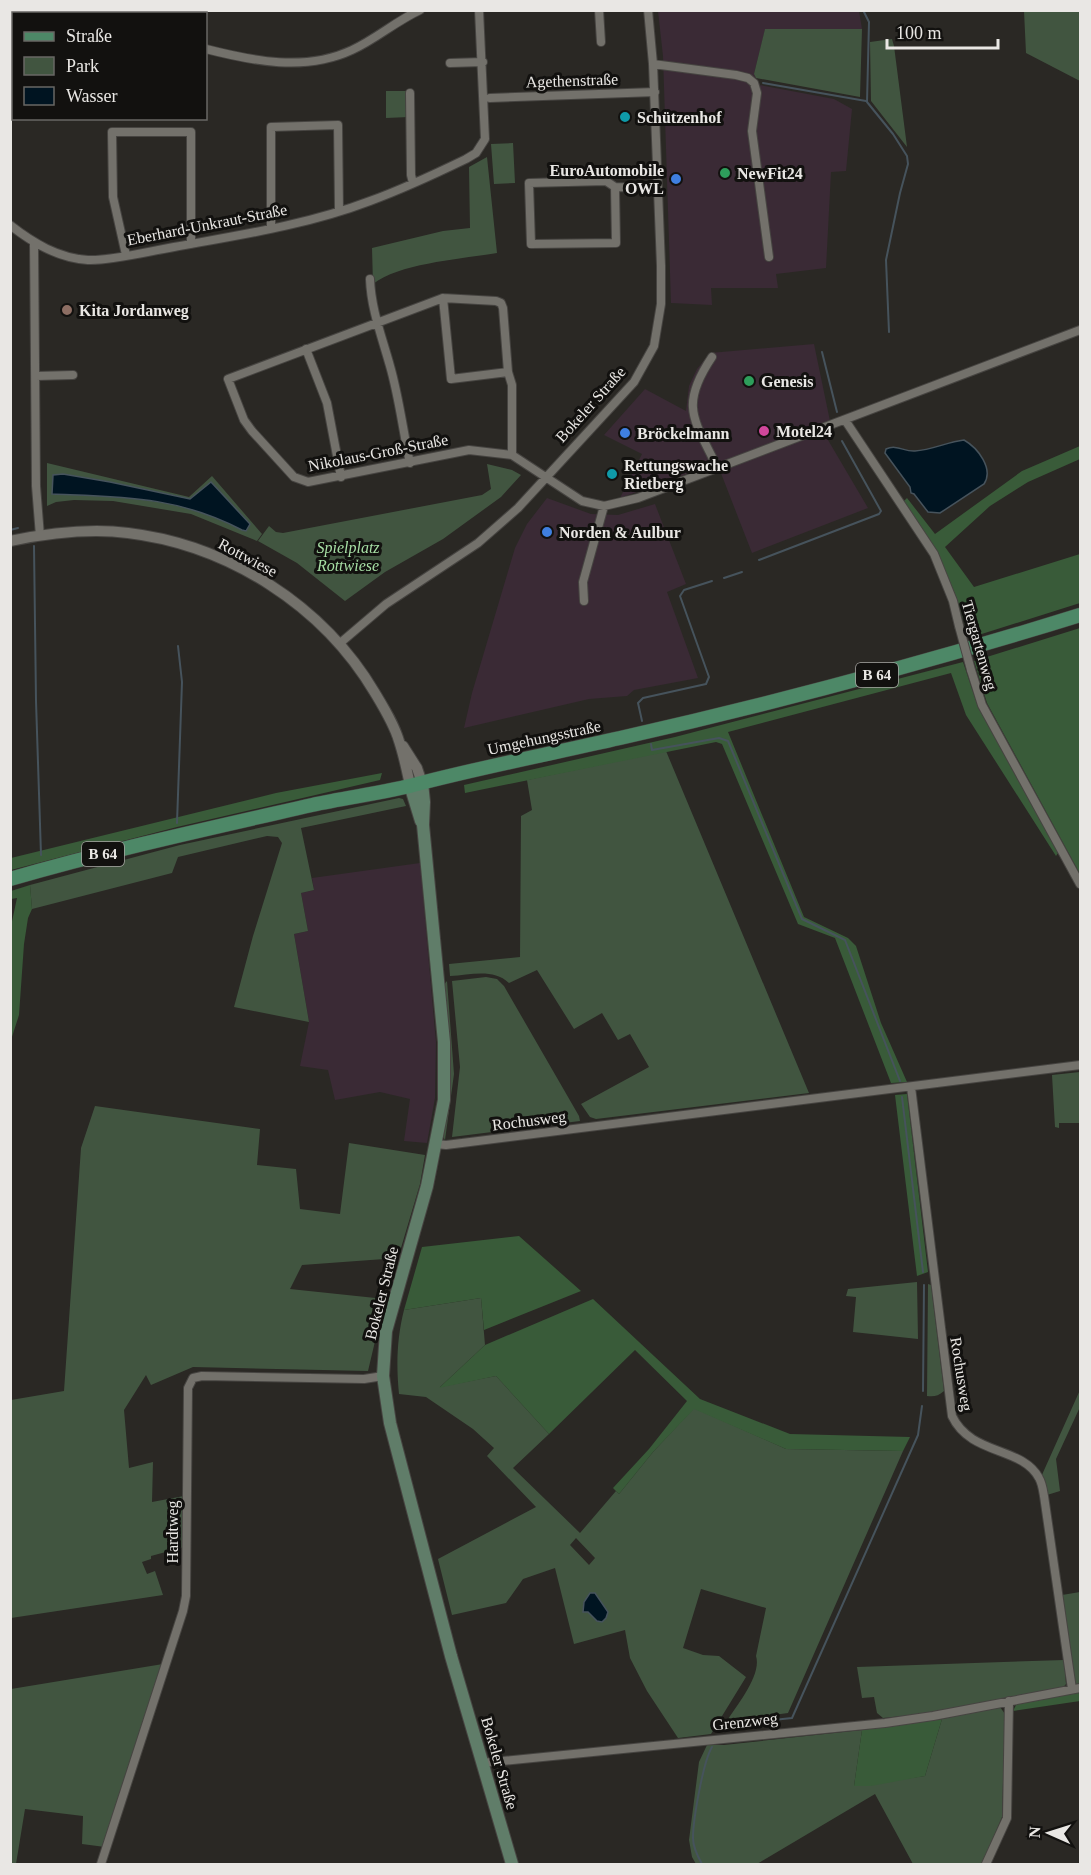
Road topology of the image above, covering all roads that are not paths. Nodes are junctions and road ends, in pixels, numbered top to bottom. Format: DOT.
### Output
graph roads {
  1 [pos="420,10"];
  2 [pos="479,10"];
  3 [pos="599,10"];
  4 [pos="648,10"];
  5 [pos="406,13"];
  6 [pos="601,42"];
  7 [pos="207,49"];
  8 [pos="483,62"];
  9 [pos="450,63"];
  10 [pos="653,64"];
  11 [pos="655,92"];
  12 [pos="410,93"];
  13 [pos="490,98"];
  14 [pos="413,183"];
  15 [pos="615,187"];
  16 [pos="657,188"];
  17 [pos="339,211"];
  18 [pos="10,225"];
  19 [pos="271,228"];
  20 [pos="34,243"];
  21 [pos="191,244"];
  22 [pos="126,255"];
  23 [pos="769,257"];
  24 [pos="370,279"];
  25 [pos="443,298"];
  26 [pos="377,323"];
  27 [pos="1080,330"];
  28 [pos="306,349"];
  29 [pos="712,357"];
  30 [pos="508,372"];
  31 [pos="73,375"];
  32 [pos="36,376"];
  33 [pos="845,420"];
  34 [pos="512,455"];
  35 [pos="410,463"];
  36 [pos="717,468"];
  37 [pos="341,477"];
  38 [pos="545,478"];
  39 [pos="604,506"];
  40 [pos="40,536"];
  41 [pos="10,541"];
  42 [pos="584,601"];
  43 [pos="1080,615"];
  44 [pos="339,644"];
  45 [pos="416,784"];
  46 [pos="10,879"];
  47 [pos="1080,884"];
  48 [pos="1080,1065"];
  49 [pos="911,1087"];
  50 [pos="436,1144"];
  51 [pos="383,1376"];
  52 [pos="1076,1689"];
  53 [pos="1009,1701"];
  54 [pos="482,1763"];
  55 [pos="101,1864"];
  56 [pos="512,1864"];
  57 [pos="986,1864"];
  1 -- 5 [label="street"];
  2 -- 8 [label="street, Eberhard-Unkraut-Straße"];
  3 -- 6 [label="street"];
  4 -- 10 [label="street, Bokeler Straße"];
  5 -- 7 [label="street"];
  8 -- 9 [label="street"];
  8 -- 14 [label="street, Eberhard-Unkraut-Straße"];
  10 -- 11 [label="street, Bokeler Straße"];
  10 -- 23 [label="street"];
  11 -- 13 [label="street, Agethenstraße"];
  11 -- 16 [label="street, Bokeler Straße"];
  12 -- 14 [label="street"];
  14 -- 17 [label="street, Eberhard-Unkraut-Straße"];
  15 -- 15 [label="street"];
  15 -- 16 [label="street"];
  16 -- 38 [label="street, Bokeler Straße"];
  17 -- 19 [label="street, Eberhard-Unkraut-Straße"];
  17 -- 19 [label="street"];
  18 -- 20 [label="street, Eberhard-Unkraut-Straße"];
  19 -- 21 [label="street, Eberhard-Unkraut-Straße"];
  20 -- 22 [label="street, Eberhard-Unkraut-Straße"];
  20 -- 32 [label="street"];
  21 -- 22 [label="street, Eberhard-Unkraut-Straße"];
  21 -- 22 [label="street"];
  24 -- 26 [label="street"];
  25 -- 26 [label="street"];
  25 -- 30 [label="street"];
  25 -- 30 [label="street"];
  26 -- 28 [label="street"];
  26 -- 35 [label="street"];
  27 -- 33 [label="street"];
  28 -- 37 [label="street"];
  28 -- 37 [label="street, Nikolaus-Groß-Straße"];
  29 -- 36 [label="street"];
  30 -- 34 [label="street"];
  31 -- 32 [label="street"];
  32 -- 40 [label="street"];
  33 -- 36 [label="street"];
  33 -- 47 [label="street, Tiergartenweg, bridge"];
  34 -- 35 [label="street, Nikolaus-Groß-Straße"];
  34 -- 38 [label="street, Nikolaus-Groß-Straße"];
  35 -- 37 [label="street, Nikolaus-Groß-Straße"];
  36 -- 39 [label="street"];
  38 -- 39 [label="street"];
  38 -- 44 [label="street, Bokeler Straße"];
  39 -- 42 [label="street"];
  40 -- 41 [label="street, Rottwiese"];
  40 -- 44 [label="street, Rottwiese"];
  43 -- 45 [label="main road, Umgehungsstraße / B 64"];
  44 -- 45 [label="street, Rottwiese"];
  45 -- 46 [label="main road, Umgehungsstraße / B 64"];
  45 -- 50 [label="main road, Bokeler Straße"];
  48 -- 49 [label="street, Rochusweg"];
  49 -- 50 [label="street, Rochusweg"];
  49 -- 52 [label="street, Rochusweg"];
  50 -- 51 [label="main road, Bokeler Straße"];
  51 -- 54 [label="main road, Bokeler Straße"];
  51 -- 55 [label="street, Hardtweg"];
  52 -- 53 [label="street, Grenzweg"];
  53 -- 54 [label="street, Grenzweg"];
  53 -- 57 [label="street"];
  54 -- 56 [label="main road, Bokeler Straße"];
}
